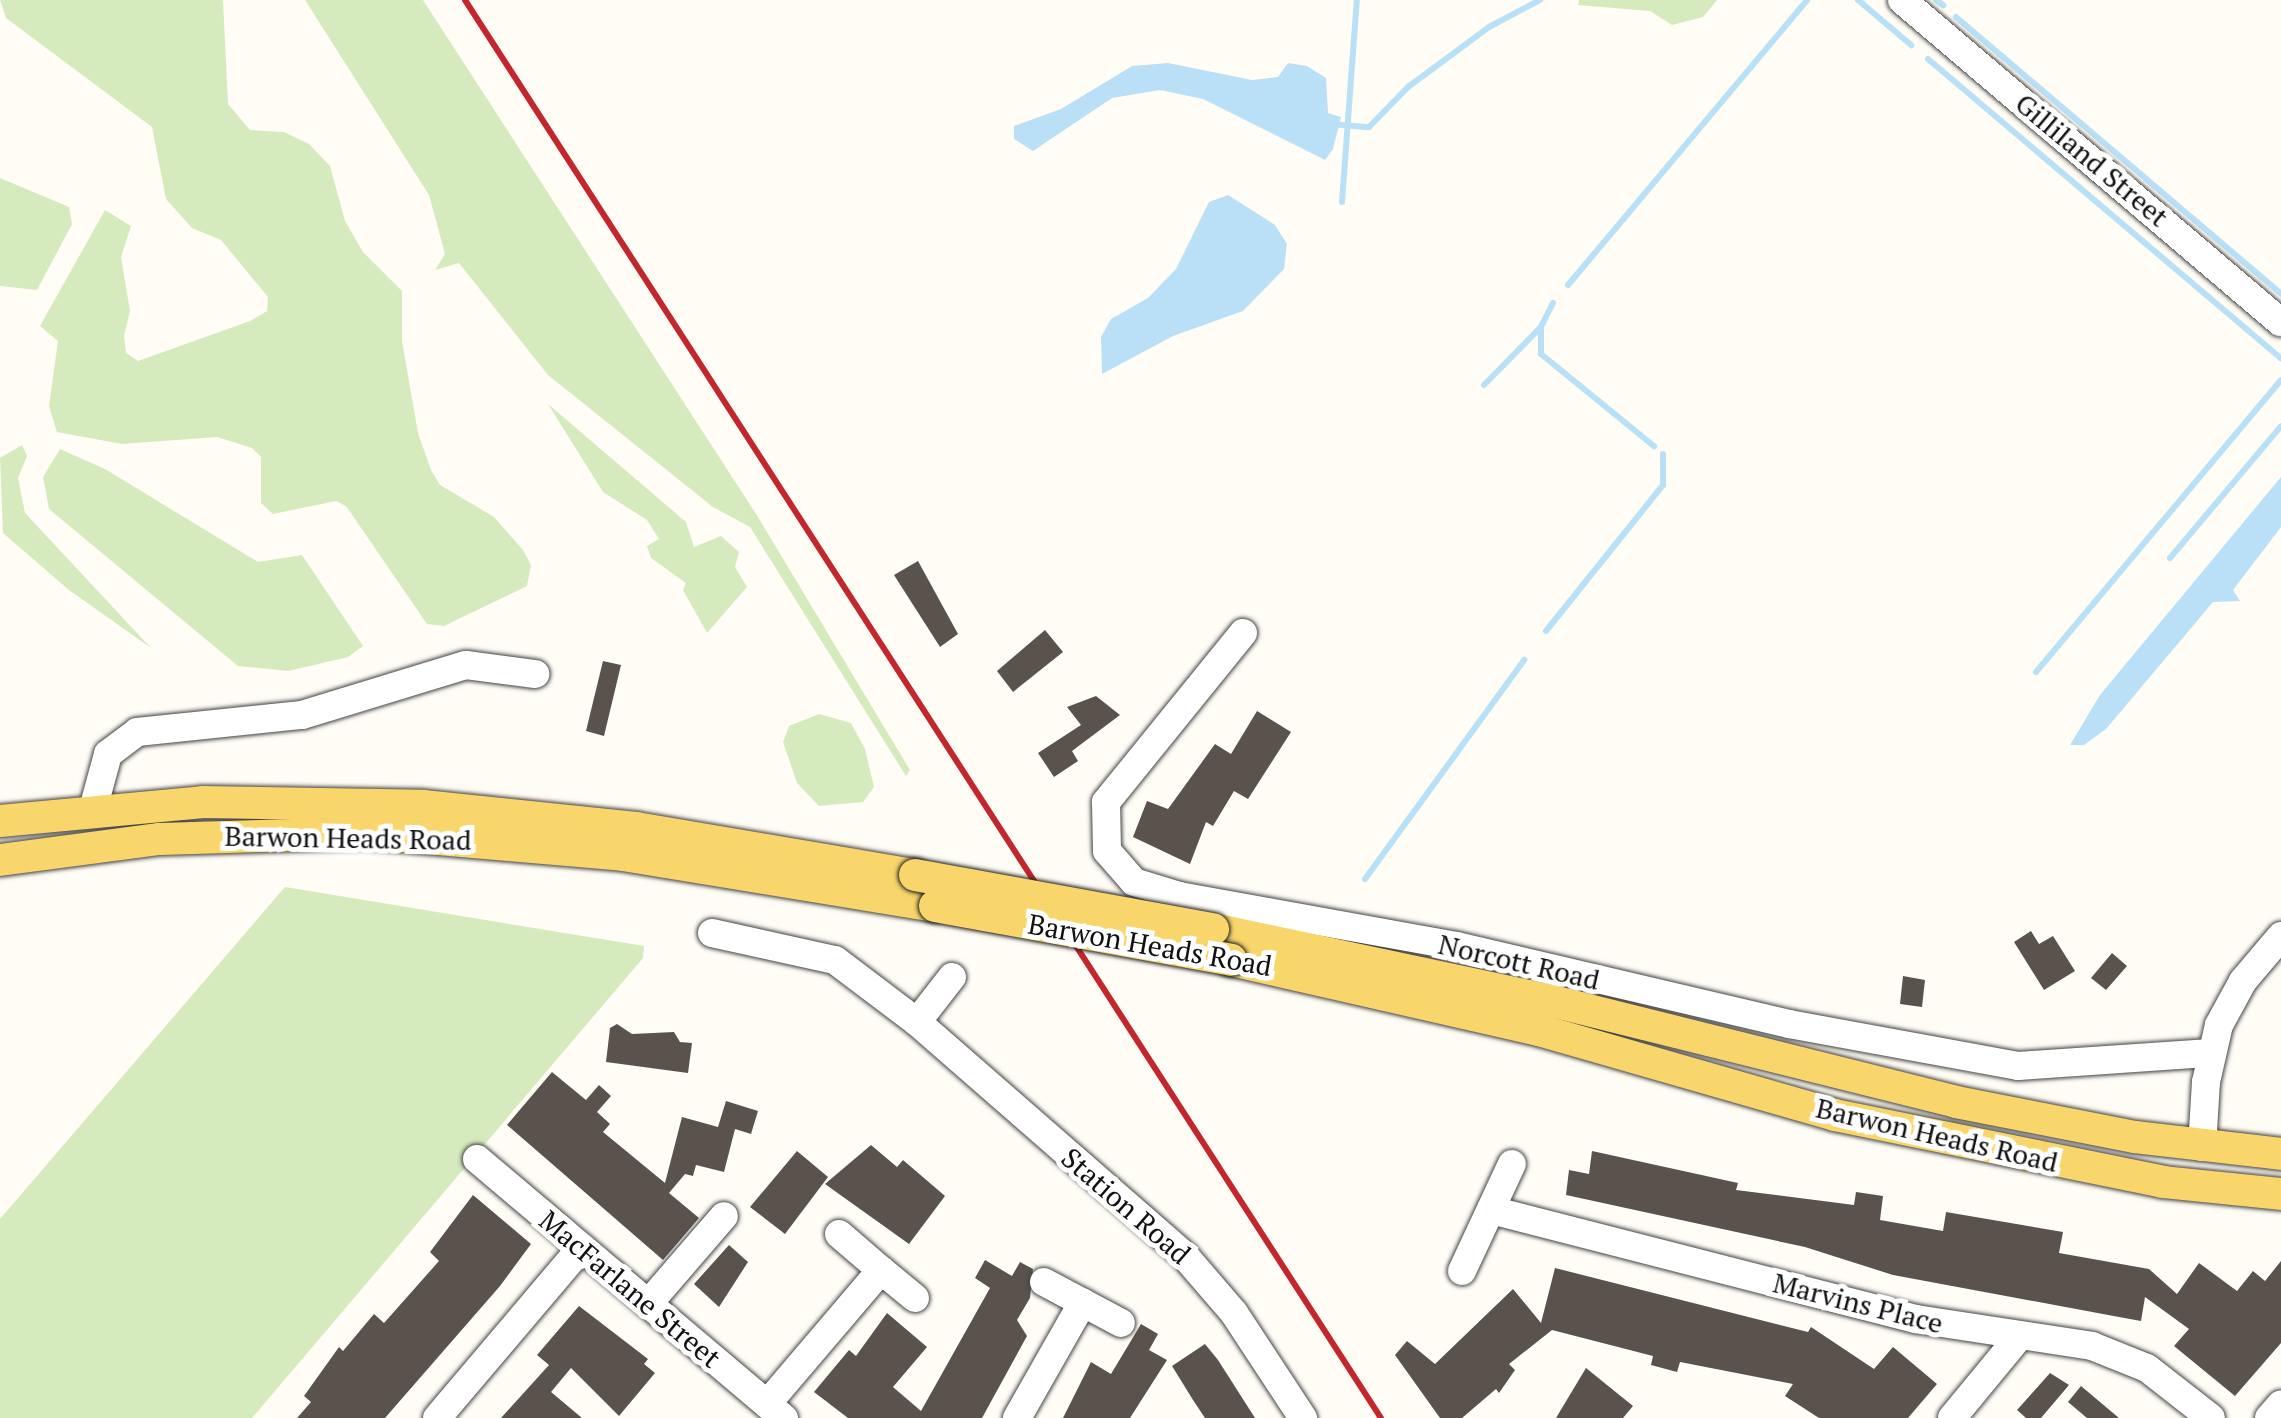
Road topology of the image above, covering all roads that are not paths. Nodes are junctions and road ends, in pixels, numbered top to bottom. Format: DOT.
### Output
graph roads {
  1 [pos="1902,0"];
  2 [pos="2281,322"];
  3 [pos="1244,633"];
  4 [pos="535,674"];
  5 [pos="94,810"];
  6 [pos="0,820"];
  7 [pos="0,860"];
  8 [pos="712,933"];
  9 [pos="2281,936"];
  10 [pos="952,977"];
  11 [pos="906,1014"];
  12 [pos="2211,1053"];
  13 [pos="2202,1147"];
  14 [pos="2281,1154"];
  15 [pos="477,1159"];
  16 [pos="1512,1164"];
  17 [pos="2269,1194"];
  18 [pos="1491,1210"];
  19 [pos="724,1216"];
  20 [pos="840,1234"];
  21 [pos="581,1248"];
  22 [pos="881,1270"];
  23 [pos="1462,1272"];
  24 [pos="1044,1282"];
  25 [pos="915,1298"];
  26 [pos="1083,1302"];
  27 [pos="648,1304"];
  28 [pos="1121,1323"];
  29 [pos="2018,1338"];
  30 [pos="2281,1404"];
  31 [pos="776,1411"];
  32 [pos="437,1418"];
  33 [pos="1018,1418"];
  34 [pos="1303,1418"];
  35 [pos="1952,1418"];
  36 [pos="2211,1418"];
  37 [pos="2269,1418"];
  1 -- 2 [label="street, Gilliland Street"];
  3 -- 12 [label="street, Norcott Road"];
  4 -- 5 [label="street"];
  5 -- 6 [label="main road, Barwon Heads Road"];
  5 -- 13 [label="main road, Barwon Heads Road, bridge"];
  7 -- 17 [label="main road, Barwon Heads Road, bridge"];
  8 -- 11 [label="street, Station Road"];
  9 -- 12 [label="street"];
  10 -- 11 [label="street"];
  11 -- 34 [label="street, Station Road"];
  12 -- 13 [label="street"];
  13 -- 14 [label="main road, Barwon Heads Road"];
  13 -- 17 [label="main road"];
  15 -- 21 [label="street, MacFarlane Street"];
  16 -- 18 [label="street"];
  18 -- 23 [label="street"];
  18 -- 29 [label="street, Marvins Place"];
  19 -- 27 [label="street"];
  20 -- 22 [label="street"];
  21 -- 27 [label="street, MacFarlane Street"];
  21 -- 32 [label="street"];
  22 -- 25 [label="street"];
  22 -- 31 [label="street"];
  24 -- 26 [label="street"];
  26 -- 28 [label="street"];
  26 -- 33 [label="street"];
  27 -- 31 [label="street, MacFarlane Street"];
  29 -- 35 [label="street"];
  29 -- 36 [label="street, Marvins Place"];
  30 -- 37 [label="street"];
}
